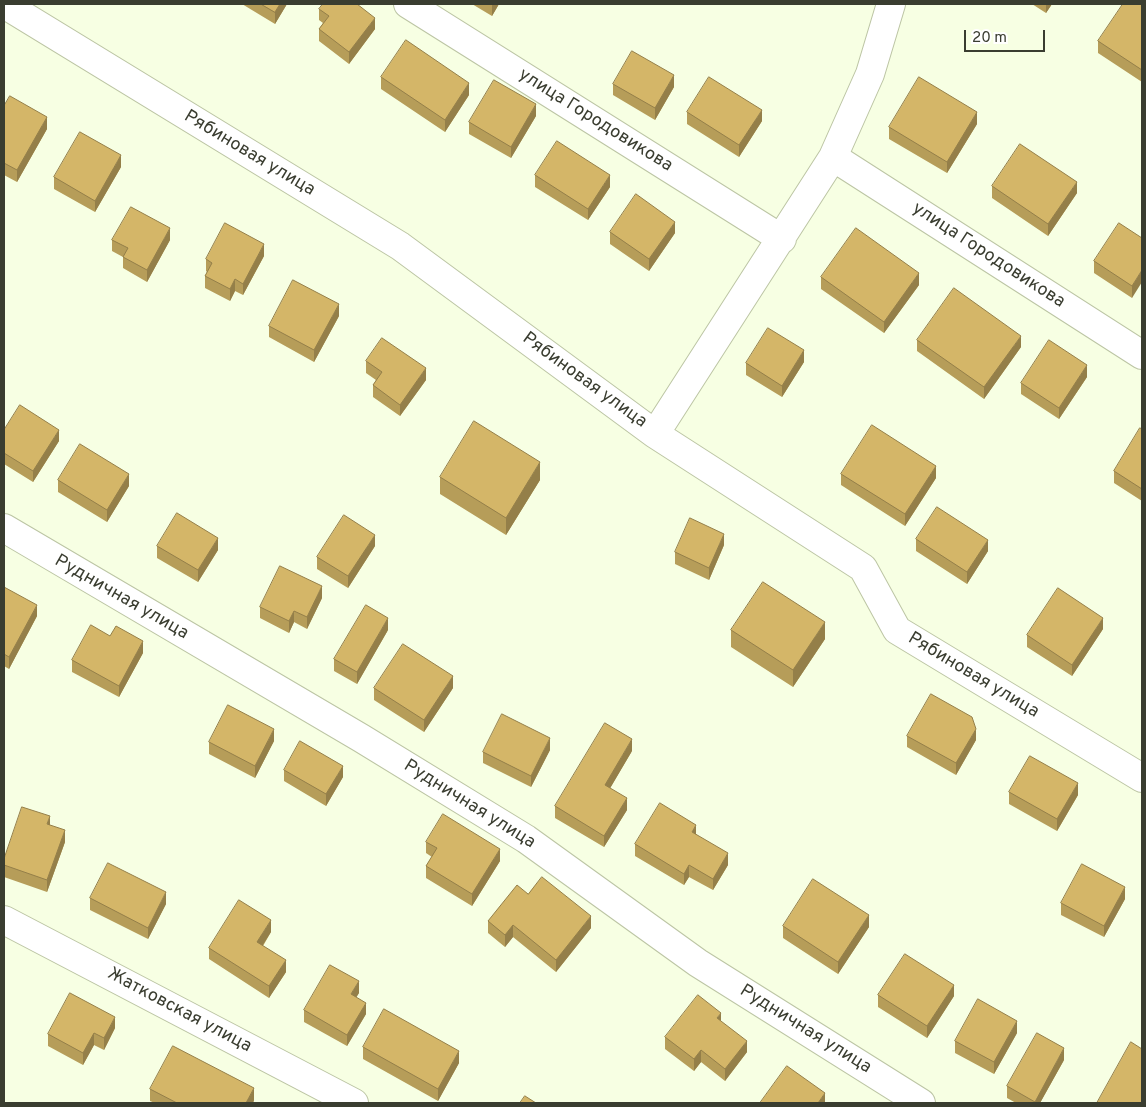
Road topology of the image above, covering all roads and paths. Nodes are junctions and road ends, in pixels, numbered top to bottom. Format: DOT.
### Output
graph roads {
  1 [pos="4,4"];
  2 [pos="408,4"];
  3 [pos="891,4"];
  4 [pos="833,157"];
  5 [pos="782,239"];
  6 [pos="1142,355"];
  7 [pos="655,434"];
  8 [pos="4,528"];
  9 [pos="1142,778"];
  10 [pos="4,920"];
  11 [pos="354,1103"];
  12 [pos="921,1103"];
  1 -- 7 [label="street, Рябиновая улица"];
  2 -- 5 [label="street, улица Городовикова"];
  3 -- 4 [label="street"];
  4 -- 5 [label="street"];
  4 -- 6 [label="street, улица Городовикова"];
  5 -- 7 [label="street"];
  7 -- 9 [label="street, Рябиновая улица"];
  8 -- 12 [label="street, Рудничная улица"];
  10 -- 11 [label="street, Жатковская улица"];
}
